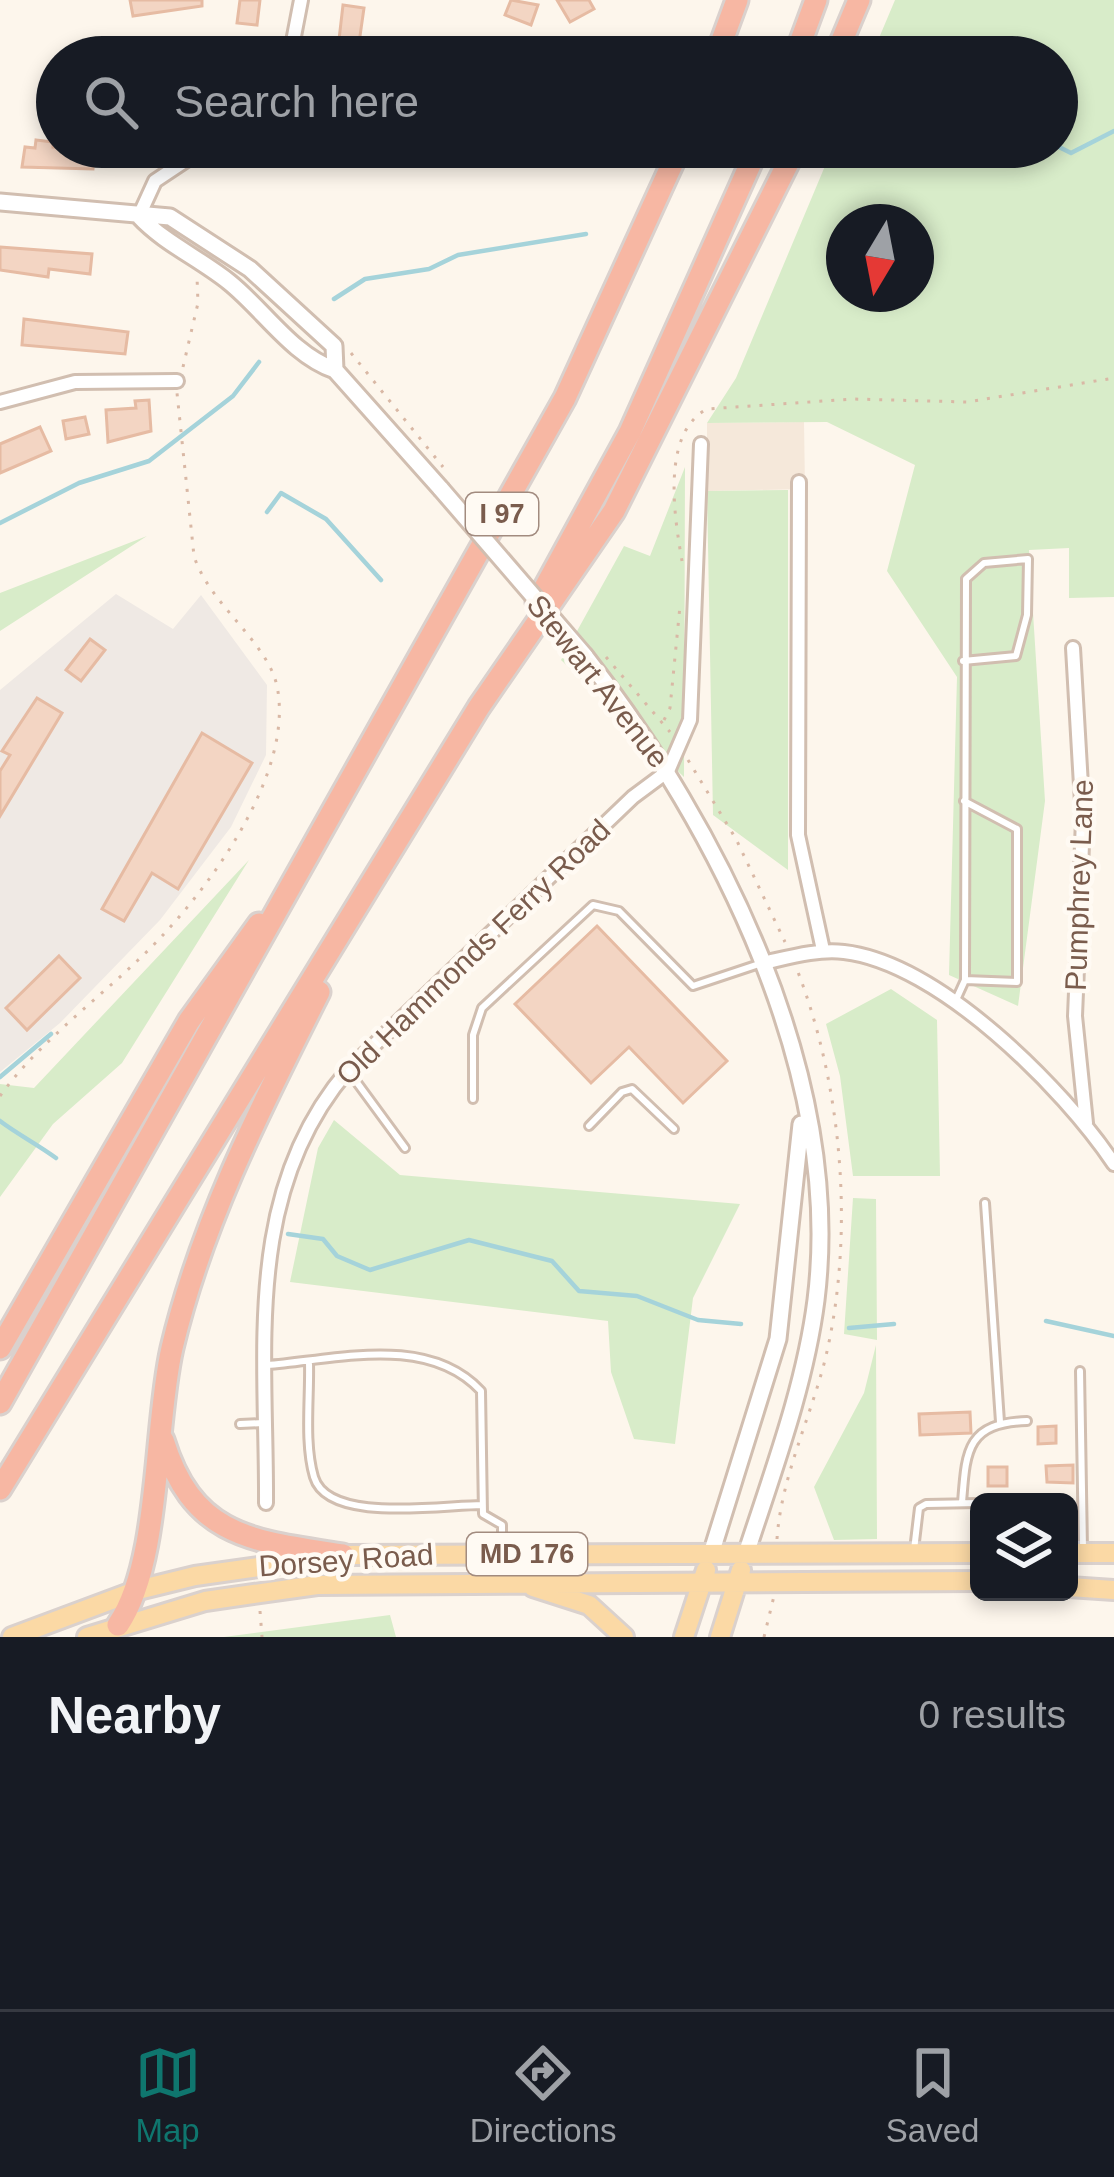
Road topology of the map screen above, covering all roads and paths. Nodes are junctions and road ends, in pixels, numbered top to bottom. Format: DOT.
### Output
graph roads {
  1 [pos="302,0"];
  2 [pos="737,0"];
  3 [pos="816,0"];
  4 [pos="859,0"];
  5 [pos="294,36"];
  6 [pos="724,36"];
  7 [pos="803,36"];
  8 [pos="844,36"];
  9 [pos="175,168"];
  10 [pos="670,168"];
  11 [pos="748,168"];
  12 [pos="786,168"];
  13 [pos="0,202"];
  14 [pos="139,215"];
  15 [pos="190,266"];
  16 [pos="335,370"];
  17 [pos="177,381"];
  18 [pos="0,402"];
  19 [pos="701,444"];
  20 [pos="799,482"];
  21 [pos="1073,648"];
  22 [pos="589,649"];
  23 [pos="963,661"];
  24 [pos="479,707"];
  25 [pos="663,721"];
  26 [pos="668,771"];
  27 [pos="964,801"];
  28 [pos="325,831"];
  29 [pos="380,868"];
  30 [pos="824,950"];
  31 [pos="763,963"];
  32 [pos="965,980"];
  33 [pos="953,1005"];
  34 [pos="348,1070"];
  35 [pos="0,1096"];
  36 [pos="473,1100"];
  37 [pos="803,1107"];
  38 [pos="1087,1123"];
  39 [pos="589,1126"];
  40 [pos="674,1129"];
  41 [pos="405,1148"];
  42 [pos="1114,1164"];
  43 [pos="985,1203"];
  44 [pos="0,1348"];
  45 [pos="309,1362"];
  46 [pos="267,1365"];
  47 [pos="1080,1371"];
  48 [pos="0,1403"];
  49 [pos="1028,1421"];
  50 [pos="1000,1422"];
  51 [pos="267,1423"];
  52 [pos="240,1424"];
  53 [pos="160,1429"];
  54 [pos="3,1486"];
  55 [pos="1077,1493"];
  56 [pos="962,1503"];
  57 [pos="970,1503"];
  58 [pos="266,1504"];
  59 [pos="482,1505"];
  60 [pos="1114,1552"];
  61 [pos="711,1553"];
  62 [pos="914,1553"];
  63 [pos="970,1553"];
  64 [pos="1078,1553"];
  65 [pos="502,1554"];
  66 [pos="746,1554"];
  67 [pos="343,1555"];
  68 [pos="703,1580"];
  69 [pos="738,1580"];
  70 [pos="970,1580"];
  71 [pos="511,1581"];
  72 [pos="1078,1588"];
  73 [pos="137,1590"];
  74 [pos="1114,1590"];
  75 [pos="257,1592"];
  76 [pos="773,1601"];
  77 [pos="118,1625"];
  78 [pos="12,1637"];
  79 [pos="87,1637"];
  80 [pos="262,1637"];
  81 [pos="624,1637"];
  82 [pos="684,1637"];
  83 [pos="720,1637"];
  84 [pos="764,1637"];
  1 -- 5 [label="street"];
  2 -- 6 [label="highway"];
  3 -- 7 [label="highway"];
  4 -- 8 [label="highway"];
  9 -- 14 [label="street"];
  10 -- 28 [label="highway, I 97"];
  11 -- 24 [label="highway, I 97"];
  12 -- 24 [label="highway"];
  13 -- 14 [label="street, Stewart Avenue"];
  14 -- 16 [label="street, Stewart Avenue"];
  14 -- 16 [label="street, Stewart Avenue"];
  15 -- 17 [label="path"];
  16 -- 22 [label="street, Stewart Avenue, bridge"];
  17 -- 18 [label="street"];
  17 -- 35 [label="path"];
  19 -- 26 [label="street"];
  20 -- 30 [label="street"];
  21 -- 38 [label="street, Pumphrey Lane"];
  22 -- 25 [label="path"];
  22 -- 26 [label="street, Stewart Avenue"];
  23 -- 23 [label="lane"];
  23 -- 27 [label="lane"];
  24 -- 29 [label="highway, I 97"];
  26 -- 31 [label="street, Stewart Avenue"];
  26 -- 34 [label="street, Old Hammonds Ferry Road"];
  27 -- 32 [label="lane"];
  27 -- 32 [label="lane"];
  28 -- 44 [label="highway"];
  28 -- 48 [label="highway, I 97"];
  29 -- 53 [label="highway"];
  29 -- 54 [label="highway, I 97"];
  30 -- 31 [label="street"];
  30 -- 33 [label="street"];
  31 -- 36 [label="lane"];
  31 -- 37 [label="street, Stewart Avenue"];
  32 -- 33 [label="lane"];
  33 -- 38 [label="street"];
  34 -- 41 [label="lane"];
  34 -- 46 [label="street, Old Hammonds Ferry Road"];
  37 -- 61 [label="street, Stewart Avenue"];
  37 -- 66 [label="street, Stewart Avenue"];
  38 -- 42 [label="street"];
  39 -- 40 [label="lane"];
  43 -- 50 [label="lane"];
  45 -- 46 [label="lane"];
  45 -- 59 [label="lane"];
  45 -- 59 [label="lane"];
  46 -- 51 [label="street, Old Hammonds Ferry Road"];
  47 -- 55 [label="lane"];
  49 -- 50 [label="lane"];
  50 -- 56 [label="lane"];
  51 -- 52 [label="lane"];
  51 -- 58 [label="street, Old Hammonds Ferry Road"];
  53 -- 67 [label="highway"];
  53 -- 73 [label="highway"];
  56 -- 57 [label="lane"];
  56 -- 62 [label="lane"];
  59 -- 65 [label="lane"];
  60 -- 64 [label="main road"];
  61 -- 65 [label="main road, Dorsey Road / MD 176"];
  61 -- 66 [label="main road, Dorsey Road / MD 176"];
  61 -- 68 [label="main road"];
  62 -- 63 [label="main road, Dorsey Road / MD 176"];
  62 -- 66 [label="main road, Dorsey Road / MD 176"];
  65 -- 67 [label="main road, Dorsey Road / MD 176"];
  66 -- 69 [label="main road"];
  67 -- 73 [label="main road, Dorsey Road / MD 176"];
  68 -- 69 [label="main road, Dorsey Road / MD 176"];
  68 -- 71 [label="main road, Dorsey Road / MD 176"];
  68 -- 82 [label="main road"];
  69 -- 70 [label="main road, Dorsey Road / MD 176"];
  69 -- 83 [label="main road"];
  71 -- 75 [label="main road, Dorsey Road / MD 176"];
  71 -- 81 [label="main road"];
  72 -- 74 [label="main road"];
  73 -- 77 [label="highway"];
  73 -- 78 [label="main road, Dorsey Road / MD 176"];
  75 -- 77 [label="main road, Dorsey Road / MD 176"];
  75 -- 80 [label="path"];
  76 -- 84 [label="path"];
  77 -- 79 [label="main road, Dorsey Road / MD 176"];
}
